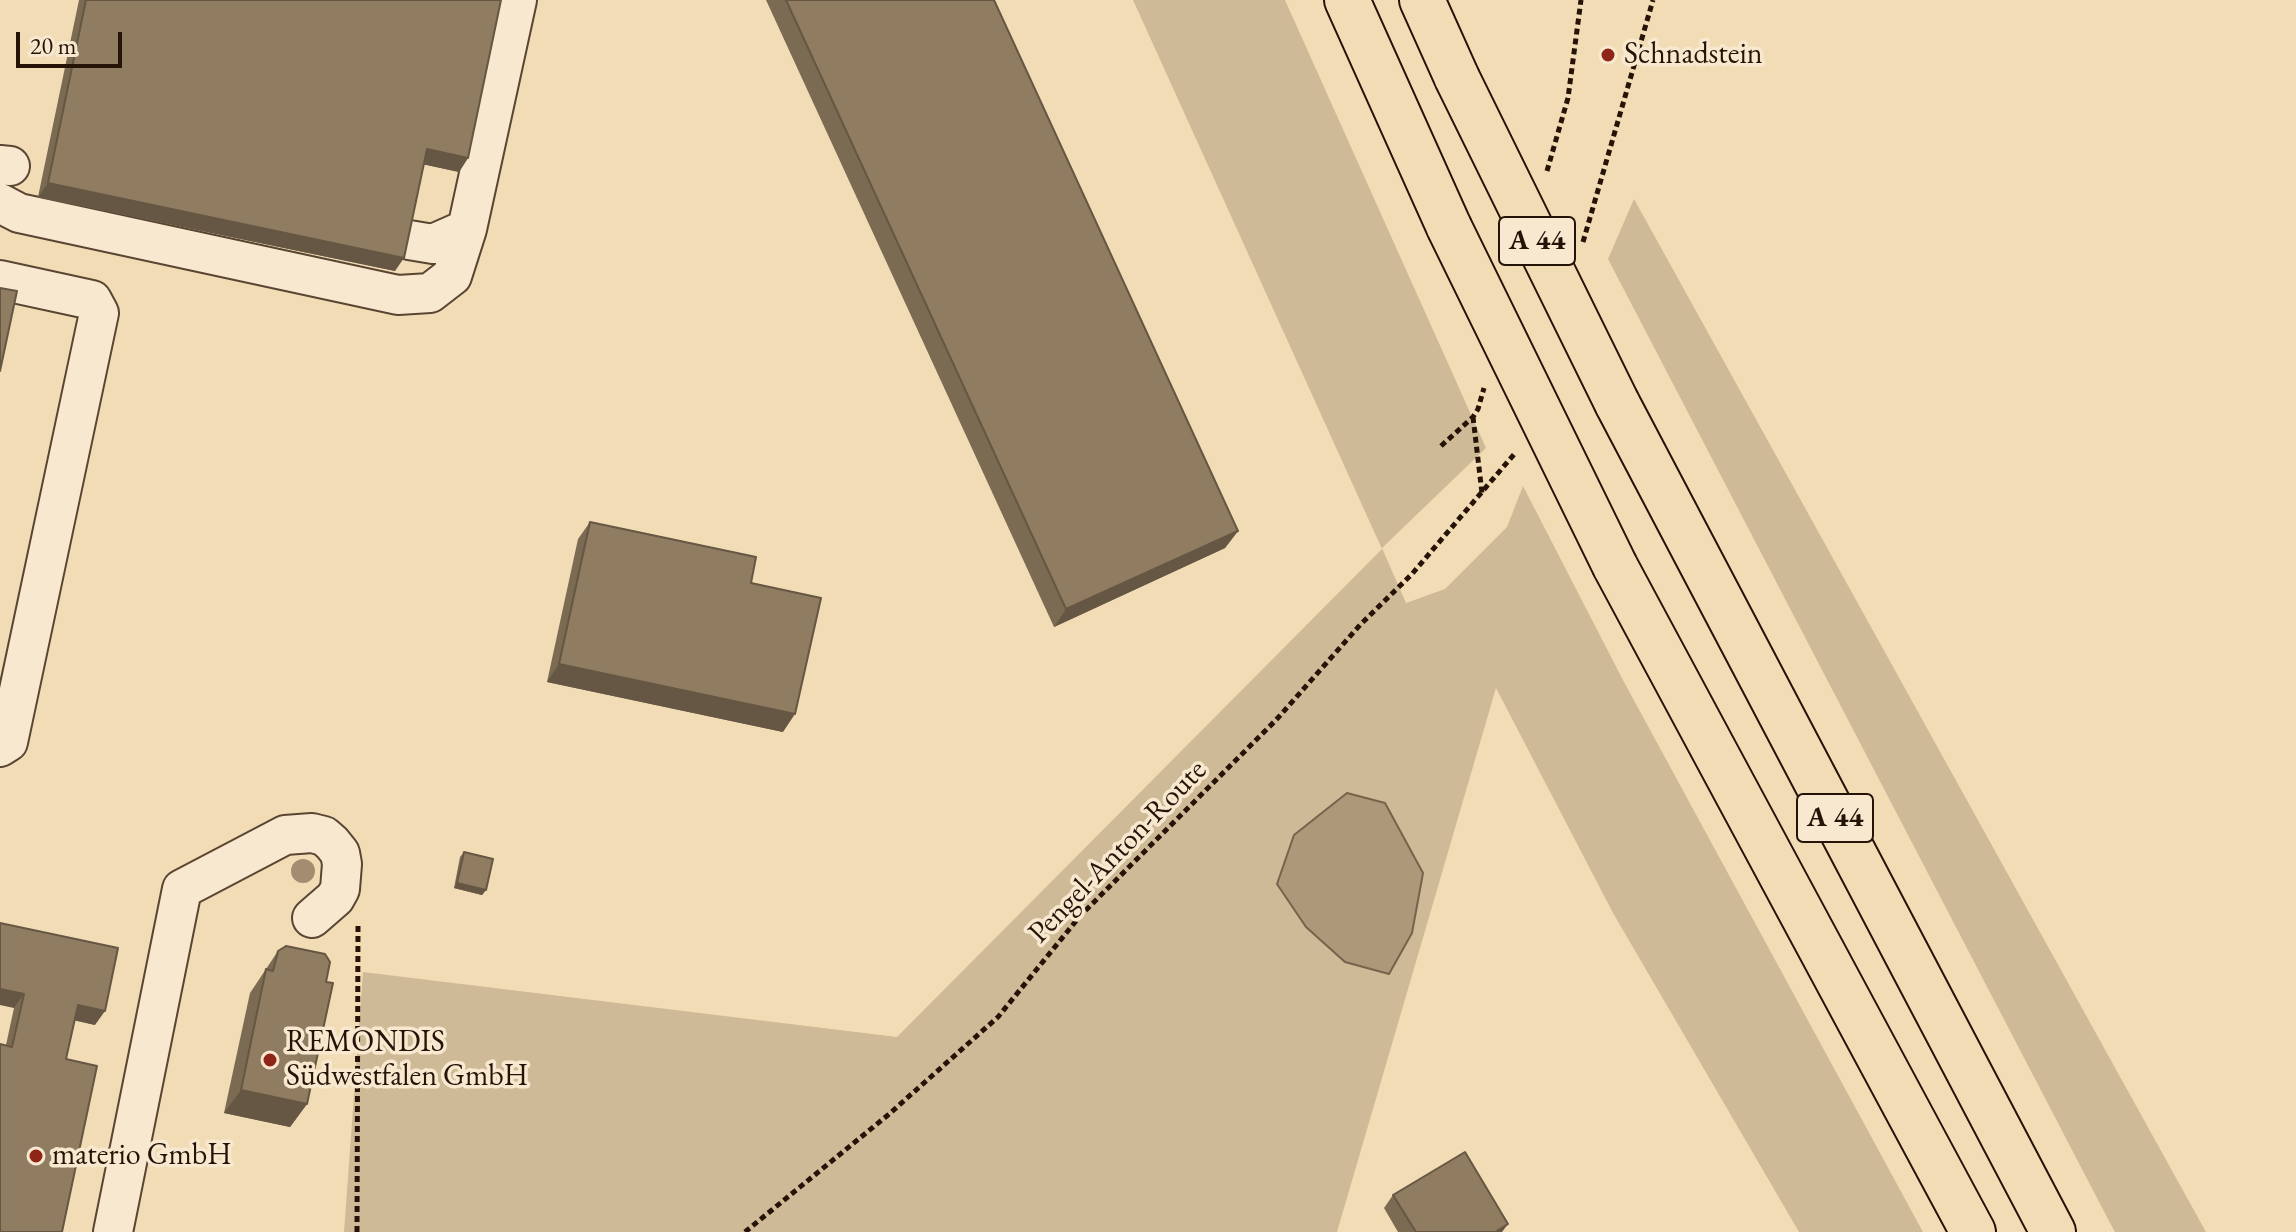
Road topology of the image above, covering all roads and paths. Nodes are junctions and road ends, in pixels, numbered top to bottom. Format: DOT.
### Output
graph roads {
  1 [pos="517,0"];
  2 [pos="1347,0"];
  3 [pos="1422,0"];
  4 [pos="1581,0"];
  5 [pos="1568,98"];
  6 [pos="0,203"];
  7 [pos="467,229"];
  8 [pos="409,240"];
  9 [pos="0,280"];
  10 [pos="1473,417"];
  11 [pos="1498,476"];
  12 [pos="1482,494"];
  13 [pos="0,747"];
  14 [pos="312,918"];
  15 [pos="358,926"];
  16 [pos="113,1232"];
  17 [pos="357,1232"];
  18 [pos="745,1232"];
  19 [pos="1973,1232"];
  20 [pos="2053,1232"];
  1 -- 7 [label="street"];
  2 -- 19 [label="highway, A 44, bridge"];
  3 -- 20 [label="highway, A 44, bridge"];
  4 -- 5 [label="path"];
  6 -- 7 [label="street"];
  7 -- 8 [label="street"];
  9 -- 13 [label="street"];
  10 -- 12 [label="path"];
  11 -- 12 [label="path, Pengel-Anton-Route"];
  12 -- 18 [label="path, Pengel-Anton-Route"];
  14 -- 16 [label="street"];
  15 -- 17 [label="path"];
}
